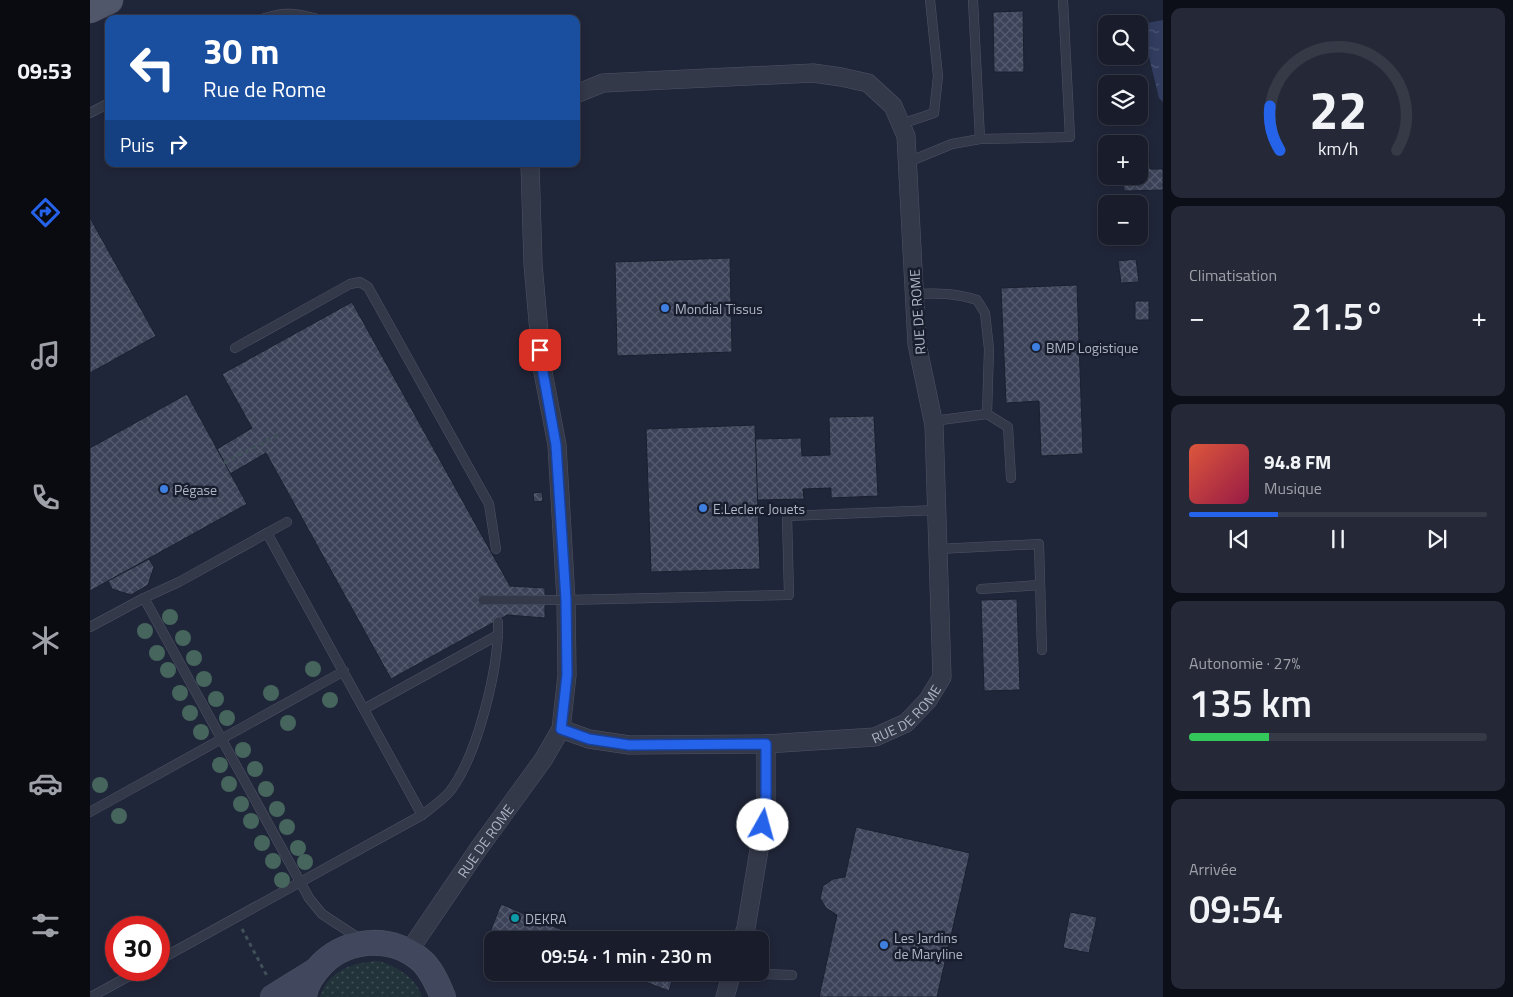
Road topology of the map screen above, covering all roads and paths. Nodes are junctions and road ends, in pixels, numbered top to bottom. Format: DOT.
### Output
graph roads {
  1 [pos="109,0"];
  2 [pos="930,0"];
  3 [pos="973,0"];
  4 [pos="1063,0"];
  5 [pos="90,9"];
  6 [pos="273,15"];
  7 [pos="305,15"];
  8 [pos="580,92"];
  9 [pos="105,105"];
  10 [pos="90,113"];
  11 [pos="901,124"];
  12 [pos="980,139"];
  13 [pos="908,162"];
  14 [pos="530,167"];
  15 [pos="914,294"];
  16 [pos="235,348"];
  17 [pos="987,414"];
  18 [pos="933,421"];
  19 [pos="281,433"];
  20 [pos="224,463"];
  21 [pos="1010,478"];
  22 [pos="937,510"];
  23 [pos="287,522"];
  24 [pos="266,533"];
  25 [pos="496,549"];
  26 [pos="938,549"];
  27 [pos="1040,585"];
  28 [pos="981,588"];
  29 [pos="144,598"];
  30 [pos="483,600"];
  31 [pos="566,600"];
  32 [pos="498,622"];
  33 [pos="90,627"];
  34 [pos="498,634"];
  35 [pos="1042,650"];
  36 [pos="344,671"];
  37 [pos="364,709"];
  38 [pos="561,729"];
  39 [pos="221,739"];
  40 [pos="766,744"];
  41 [pos="90,812"];
  42 [pos="422,815"];
  43 [pos="300,881"];
  44 [pos="236,917"];
  45 [pos="745,931"];
  46 [pos="365,942"];
  47 [pos="409,951"];
  48 [pos="170,954"];
  49 [pos="315,971"];
  50 [pos="769,974"];
  51 [pos="792,975"];
  52 [pos="120,981"];
  53 [pos="730,981"];
  54 [pos="91,997"];
  55 [pos="274,997"];
  56 [pos="304,997"];
  57 [pos="443,997"];
  58 [pos="726,997"];
  1 -- 5 [label="main road"];
  2 -- 11 [label="lane"];
  3 -- 12 [label="lane"];
  4 -- 12 [label="lane"];
  6 -- 7 [label="lane"];
  8 -- 11 [label="street, RUE DE ROME"];
  9 -- 10 [label="lane"];
  11 -- 13 [label="street, RUE DE ROME"];
  12 -- 13 [label="lane"];
  13 -- 15 [label="street, RUE DE ROME"];
  14 -- 31 [label="street, RUE DE ROME"];
  15 -- 17 [label="lane"];
  15 -- 18 [label="street, RUE DE ROME"];
  16 -- 25 [label="lane"];
  17 -- 18 [label="lane"];
  17 -- 21 [label="lane"];
  18 -- 22 [label="street, RUE DE ROME"];
  19 -- 20 [label="path"];
  22 -- 26 [label="street, RUE DE ROME"];
  22 -- 31 [label="lane"];
  23 -- 24 [label="lane"];
  24 -- 29 [label="lane"];
  24 -- 36 [label="lane"];
  26 -- 27 [label="lane"];
  26 -- 40 [label="street, RUE DE ROME"];
  27 -- 28 [label="lane"];
  27 -- 35 [label="lane"];
  29 -- 33 [label="lane"];
  29 -- 39 [label="lane"];
  30 -- 31 [label="lane, bridge"];
  31 -- 38 [label="street, RUE DE ROME"];
  32 -- 34 [label="lane"];
  34 -- 37 [label="lane"];
  34 -- 42 [label="lane"];
  36 -- 37 [label="lane"];
  36 -- 39 [label="lane"];
  37 -- 42 [label="lane"];
  38 -- 40 [label="street, RUE DE ROME"];
  38 -- 47 [label="street, RUE DE ROME"];
  39 -- 41 [label="lane"];
  39 -- 43 [label="lane"];
  40 -- 45 [label="street"];
  42 -- 43 [label="lane"];
  43 -- 44 [label="lane"];
  43 -- 46 [label="lane"];
  44 -- 48 [label="lane"];
  44 -- 55 [label="path"];
  46 -- 47 [label="street"];
  46 -- 49 [label="street"];
  47 -- 57 [label="street"];
  49 -- 55 [label="street"];
  49 -- 56 [label="street"];
  50 -- 51 [label="lane"];
  52 -- 54 [label="lane"];
  53 -- 58 [label="street"];
}
